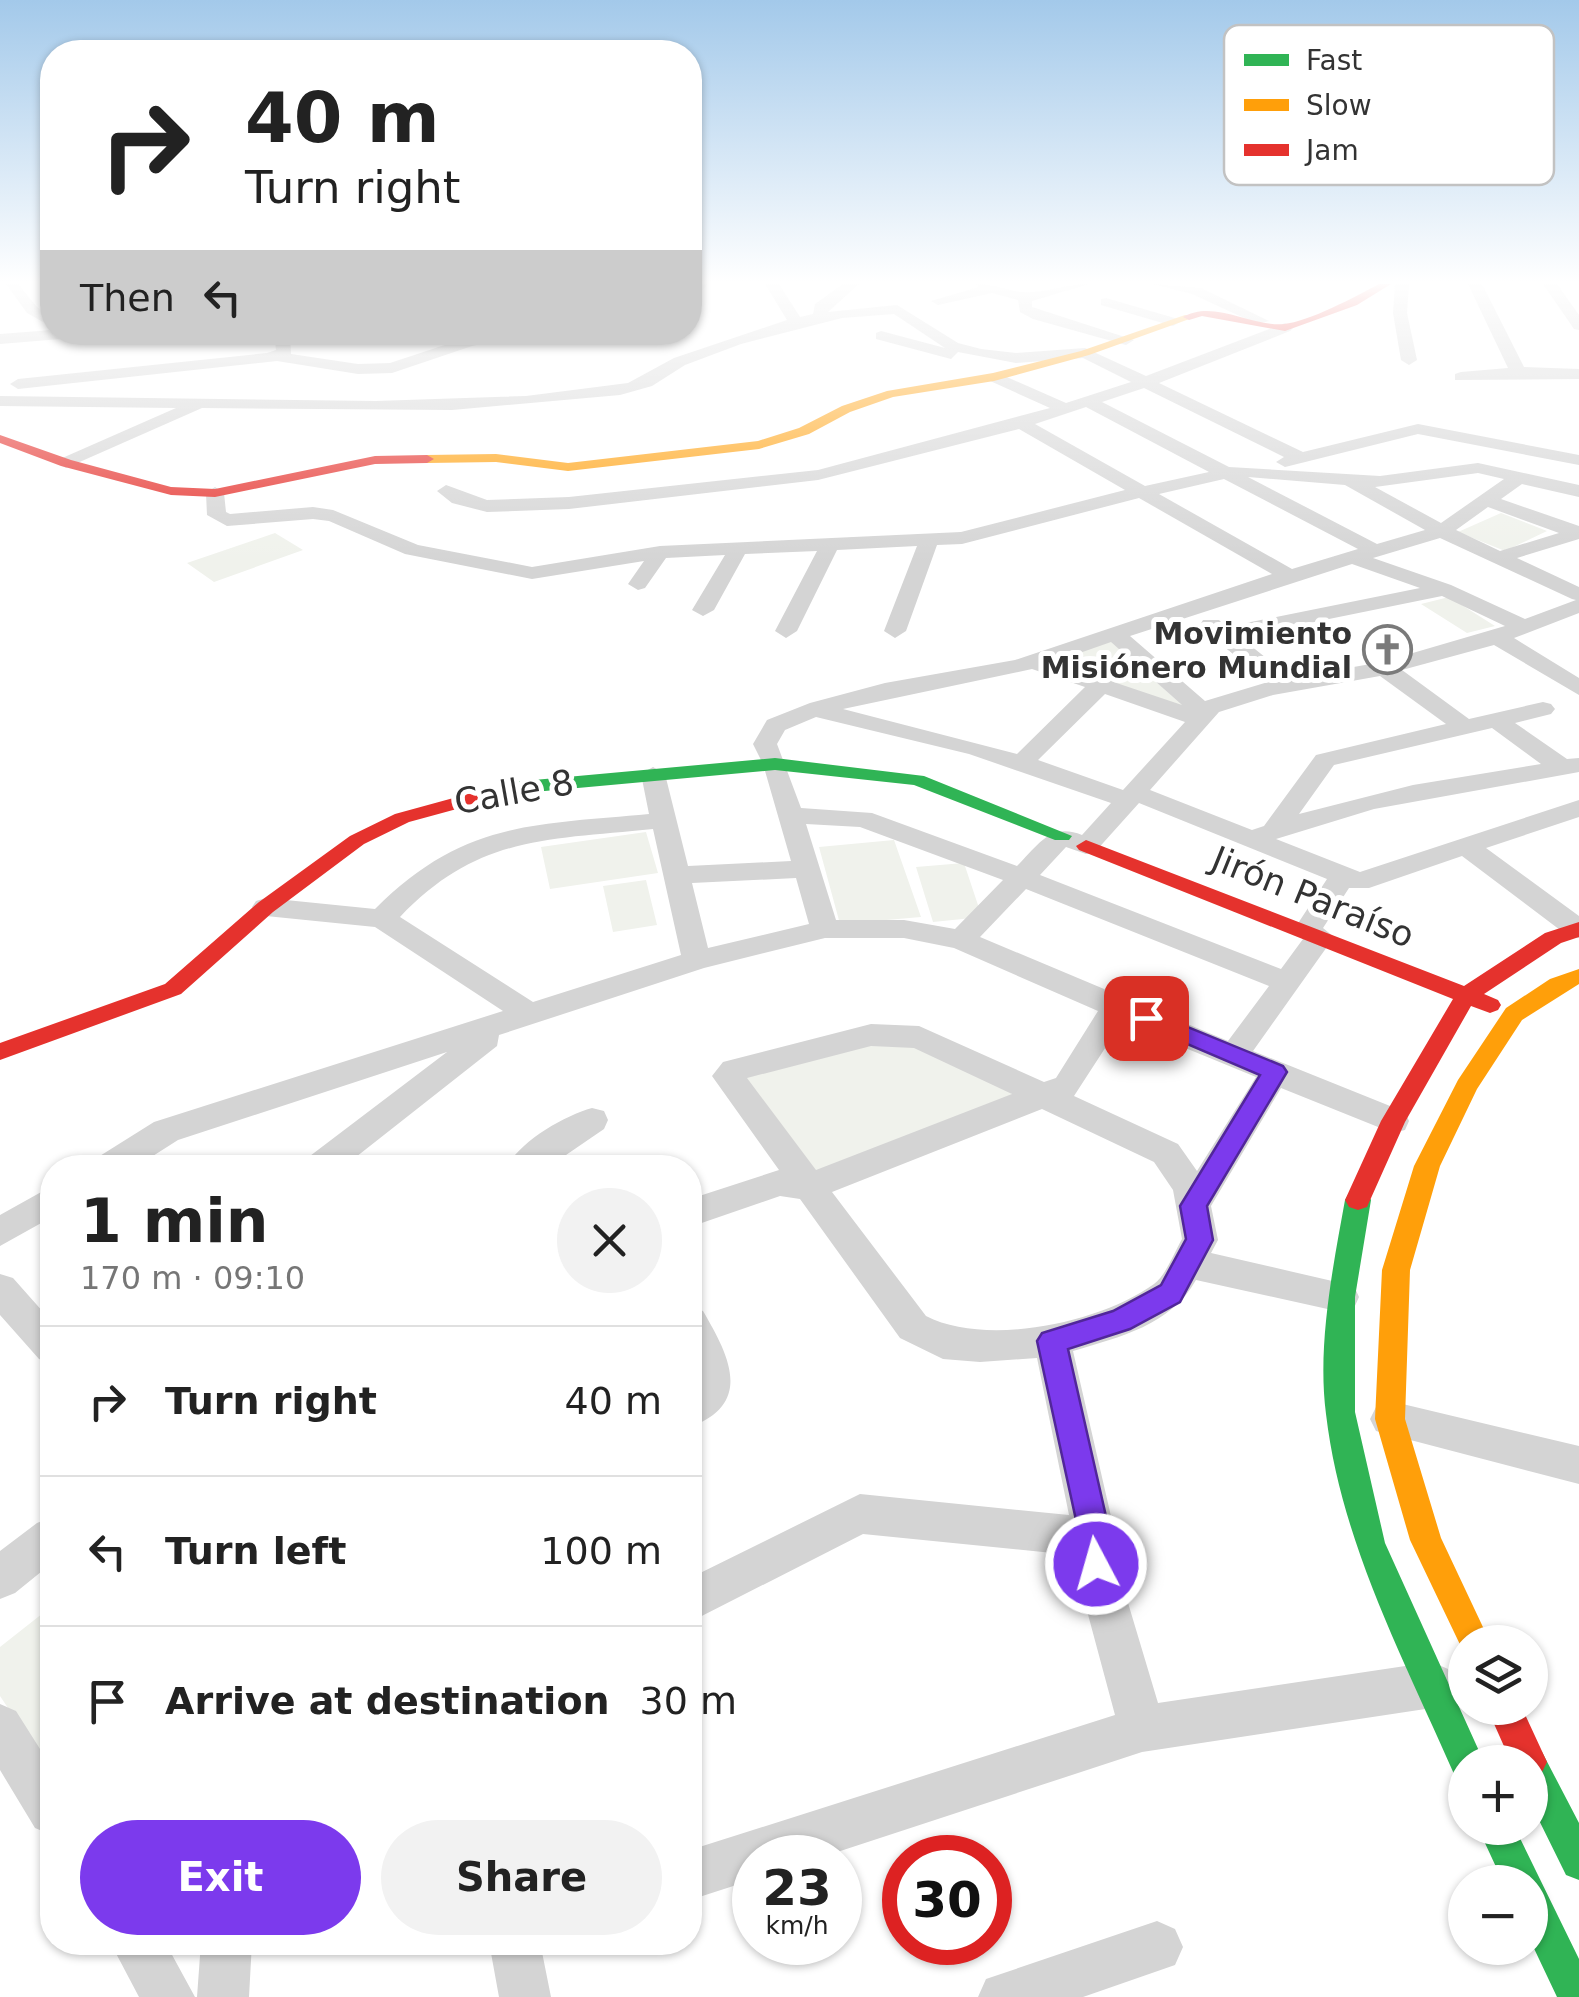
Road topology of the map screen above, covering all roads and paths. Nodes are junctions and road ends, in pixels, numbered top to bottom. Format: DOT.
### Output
graph roads {
  1 [pos="81,377"];
  2 [pos="655,377"];
  3 [pos="993,377"];
  4 [pos="994,377"];
  5 [pos="1136,377"];
  6 [pos="1158,377"];
  7 [pos="1146,382"];
  8 [pos="0,386"];
  9 [pos="0,401"];
  10 [pos="1088,401"];
  11 [pos="202,402"];
  12 [pos="1064,408"];
  13 [pos="1022,424"];
  14 [pos="0,439"];
  15 [pos="1304,459"];
  16 [pos="1579,460"];
  17 [pos="66,463"];
  18 [pos="1230,472"];
  19 [pos="1518,478"];
  20 [pos="1346,479"];
  21 [pos="446,491"];
  22 [pos="1143,491"];
  23 [pos="1579,491"];
  24 [pos="215,493"];
  25 [pos="1486,500"];
  26 [pos="1442,532"];
  27 [pos="1579,533"];
  28 [pos="928,542"];
  29 [pos="829,546"];
  30 [pos="738,550"];
  31 [pos="660,552"];
  32 [pos="1368,556"];
  33 [pos="1500,556"];
  34 [pos="1290,576"];
  35 [pos="638,584"];
  36 [pos="1444,589"];
  37 [pos="1579,595"];
  38 [pos="1579,606"];
  39 [pos="1190,608"];
  40 [pos="703,610"];
  41 [pos="1522,626"];
  42 [pos="786,631"];
  43 [pos="895,631"];
  44 [pos="1114,633"];
  45 [pos="1222,634"];
  46 [pos="1497,637"];
  47 [pos="1031,662"];
  48 [pos="1384,668"];
  49 [pos="1102,686"];
  50 [pos="1287,686"];
  51 [pos="1579,688"];
  52 [pos="1543,709"];
  53 [pos="813,710"];
  54 [pos="1203,716"];
  55 [pos="1496,720"];
  56 [pos="1465,727"];
  57 [pos="1022,762"];
  58 [pos="776,764"];
  59 [pos="1564,767"];
  60 [pos="652,774"];
  61 [pos="1131,796"];
  62 [pos="1579,806"];
  63 [pos="791,815"];
  64 [pos="664,820"];
  65 [pos="1263,835"];
  66 [pos="1074,841"];
  67 [pos="1468,847"];
  68 [pos="807,869"];
  69 [pos="677,875"];
  70 [pos="1342,875"];
  71 [pos="1021,878"];
  72 [pos="266,907"];
  73 [pos="382,919"];
  74 [pos="825,929"];
  75 [pos="1579,929"];
  76 [pos="1314,934"];
  77 [pos="961,940"];
  78 [pos="697,960"];
  79 [pos="1579,976"];
  80 [pos="1287,982"];
  81 [pos="1466,995"];
  82 [pos="1116,1006"];
  83 [pos="1514,1014"];
  84 [pos="518,1019"];
  85 [pos="0,1052"];
  86 [pos="1234,1054"];
  87 [pos="1275,1072"];
  88 [pos="1042,1096"];
  89 [pos="592,1120"];
  90 [pos="1393,1121"];
  91 [pos="127,1155"];
  92 [pos="335,1155"];
  93 [pos="540,1155"];
  94 [pos="808,1187"];
  95 [pos="1194,1206"];
  96 [pos="40,1207"];
  97 [pos="702,1209"];
  98 [pos="0,1232"];
  99 [pos="1187,1264"];
  100 [pos="0,1289"];
  101 [pos="1341,1297"];
  102 [pos="40,1334"];
  103 [pos="1052,1341"];
  104 [pos="702,1343"];
  105 [pos="702,1401"];
  106 [pos="1390,1419"];
  107 [pos="1579,1465"];
  108 [pos="1086,1531"];
  109 [pos="40,1546"];
  110 [pos="0,1578"];
  111 [pos="702,1594"];
  112 [pos="1466,1625"];
  113 [pos="1432,1685"];
  114 [pos="0,1727"];
  115 [pos="1142,1729"];
  116 [pos="1458,1745"];
  117 [pos="1548,1782"];
  118 [pos="40,1792"];
  119 [pos="1579,1862"];
  120 [pos="702,1871"];
  121 [pos="1548,1937"];
  122 [pos="1157,1947"];
  123 [pos="143,1955"];
  124 [pos="227,1955"];
  125 [pos="517,1955"];
  126 [pos="169,1997"];
  127 [pos="223,1997"];
  128 [pos="525,1997"];
  129 [pos="1004,1997"];
  130 [pos="1577,1997"];
  1 -- 8 [label="street"];
  2 -- 11 [label="street"];
  3 -- 24 [label="street"];
  4 -- 12 [label="street"];
  5 -- 7 [label="street"];
  6 -- 7 [label="street"];
  7 -- 10 [label="street"];
  7 -- 15 [label="street"];
  9 -- 11 [label="street"];
  10 -- 12 [label="street"];
  10 -- 18 [label="street"];
  11 -- 17 [label="street"];
  12 -- 13 [label="street"];
  13 -- 21 [label="street"];
  13 -- 22 [label="street"];
  14 -- 17 [label="street"];
  15 -- 16 [label="street"];
  15 -- 18 [label="street"];
  17 -- 24 [label="street"];
  18 -- 20 [label="street"];
  18 -- 22 [label="street"];
  18 -- 32 [label="street"];
  19 -- 20 [label="street"];
  19 -- 23 [label="street"];
  19 -- 25 [label="street"];
  20 -- 26 [label="street"];
  22 -- 28 [label="street"];
  22 -- 34 [label="street"];
  24 -- 31 [label="street"];
  25 -- 26 [label="street"];
  25 -- 27 [label="street"];
  26 -- 32 [label="street"];
  26 -- 33 [label="street"];
  27 -- 33 [label="street"];
  28 -- 29 [label="street"];
  28 -- 43 [label="street"];
  29 -- 30 [label="street"];
  29 -- 42 [label="street"];
  30 -- 31 [label="street"];
  30 -- 40 [label="street"];
  31 -- 35 [label="street"];
  32 -- 34 [label="street"];
  32 -- 36 [label="street"];
  33 -- 37 [label="street"];
  34 -- 39 [label="street"];
  36 -- 41 [label="street"];
  36 -- 45 [label="street"];
  38 -- 41 [label="street"];
  39 -- 44 [label="street"];
  39 -- 45 [label="street"];
  41 -- 46 [label="street"];
  44 -- 47 [label="street"];
  44 -- 54 [label="street"];
  45 -- 50 [label="street"];
  46 -- 48 [label="street"];
  46 -- 51 [label="street"];
  47 -- 49 [label="street"];
  47 -- 53 [label="street"];
  48 -- 50 [label="street"];
  48 -- 56 [label="street"];
  49 -- 54 [label="street"];
  49 -- 57 [label="street"];
  50 -- 54 [label="street"];
  52 -- 55 [label="street"];
  53 -- 57 [label="street"];
  53 -- 58 [label="street"];
  54 -- 61 [label="street"];
  55 -- 56 [label="street"];
  55 -- 59 [label="street"];
  56 -- 65 [label="street"];
  57 -- 61 [label="street"];
  58 -- 60 [label="street, Calle 8"];
  58 -- 63 [label="street"];
  58 -- 66 [label="street, Calle 8"];
  59 -- 62 [label="street"];
  59 -- 65 [label="street"];
  60 -- 64 [label="street"];
  60 -- 72 [label="street, Calle 8"];
  61 -- 65 [label="street"];
  61 -- 66 [label="street"];
  62 -- 67 [label="street"];
  63 -- 68 [label="street"];
  63 -- 71 [label="street"];
  64 -- 69 [label="street"];
  64 -- 73 [label="street"];
  65 -- 70 [label="street"];
  66 -- 71 [label="street"];
  66 -- 76 [label="street, Jirón Paraíso"];
  67 -- 70 [label="street"];
  67 -- 75 [label="street"];
  68 -- 69 [label="street"];
  68 -- 74 [label="street"];
  69 -- 78 [label="street"];
  70 -- 76 [label="street"];
  71 -- 77 [label="street"];
  71 -- 80 [label="street"];
  72 -- 73 [label="street"];
  72 -- 85 [label="street, Calle 8"];
  73 -- 84 [label="street"];
  74 -- 77 [label="street"];
  74 -- 78 [label="street"];
  75 -- 81 [label="street"];
  76 -- 80 [label="street"];
  76 -- 81 [label="street, Jirón Paraíso"];
  77 -- 82 [label="street"];
  78 -- 84 [label="street"];
  79 -- 83 [label="street"];
  80 -- 86 [label="street"];
  81 -- 83 [label="street, Jirón Paraíso"];
  81 -- 90 [label="street"];
  82 -- 86 [label="street"];
  82 -- 88 [label="street"];
  83 -- 106 [label="street"];
  84 -- 91 [label="street"];
  84 -- 92 [label="street"];
  86 -- 87 [label="street"];
  87 -- 90 [label="street"];
  87 -- 95 [label="street"];
  88 -- 94 [label="street"];
  88 -- 94 [label="street"];
  88 -- 95 [label="street"];
  89 -- 93 [label="street"];
  90 -- 101 [label="street"];
  94 -- 97 [label="street"];
  94 -- 103 [label="street"];
  95 -- 99 [label="street"];
  96 -- 98 [label="street"];
  99 -- 101 [label="street"];
  99 -- 103 [label="street"];
  100 -- 102 [label="street"];
  101 -- 113 [label="street"];
  103 -- 108 [label="street"];
  104 -- 105 [label="street"];
  106 -- 107 [label="street"];
  106 -- 112 [label="street"];
  108 -- 111 [label="street"];
  108 -- 115 [label="street"];
  109 -- 110 [label="street"];
  113 -- 115 [label="street"];
  113 -- 116 [label="street"];
  114 -- 118 [label="street"];
  115 -- 120 [label="street"];
  117 -- 119 [label="street"];
  121 -- 130 [label="street"];
  122 -- 129 [label="street"];
  123 -- 126 [label="street"];
  124 -- 127 [label="street"];
  125 -- 128 [label="street"];
}
